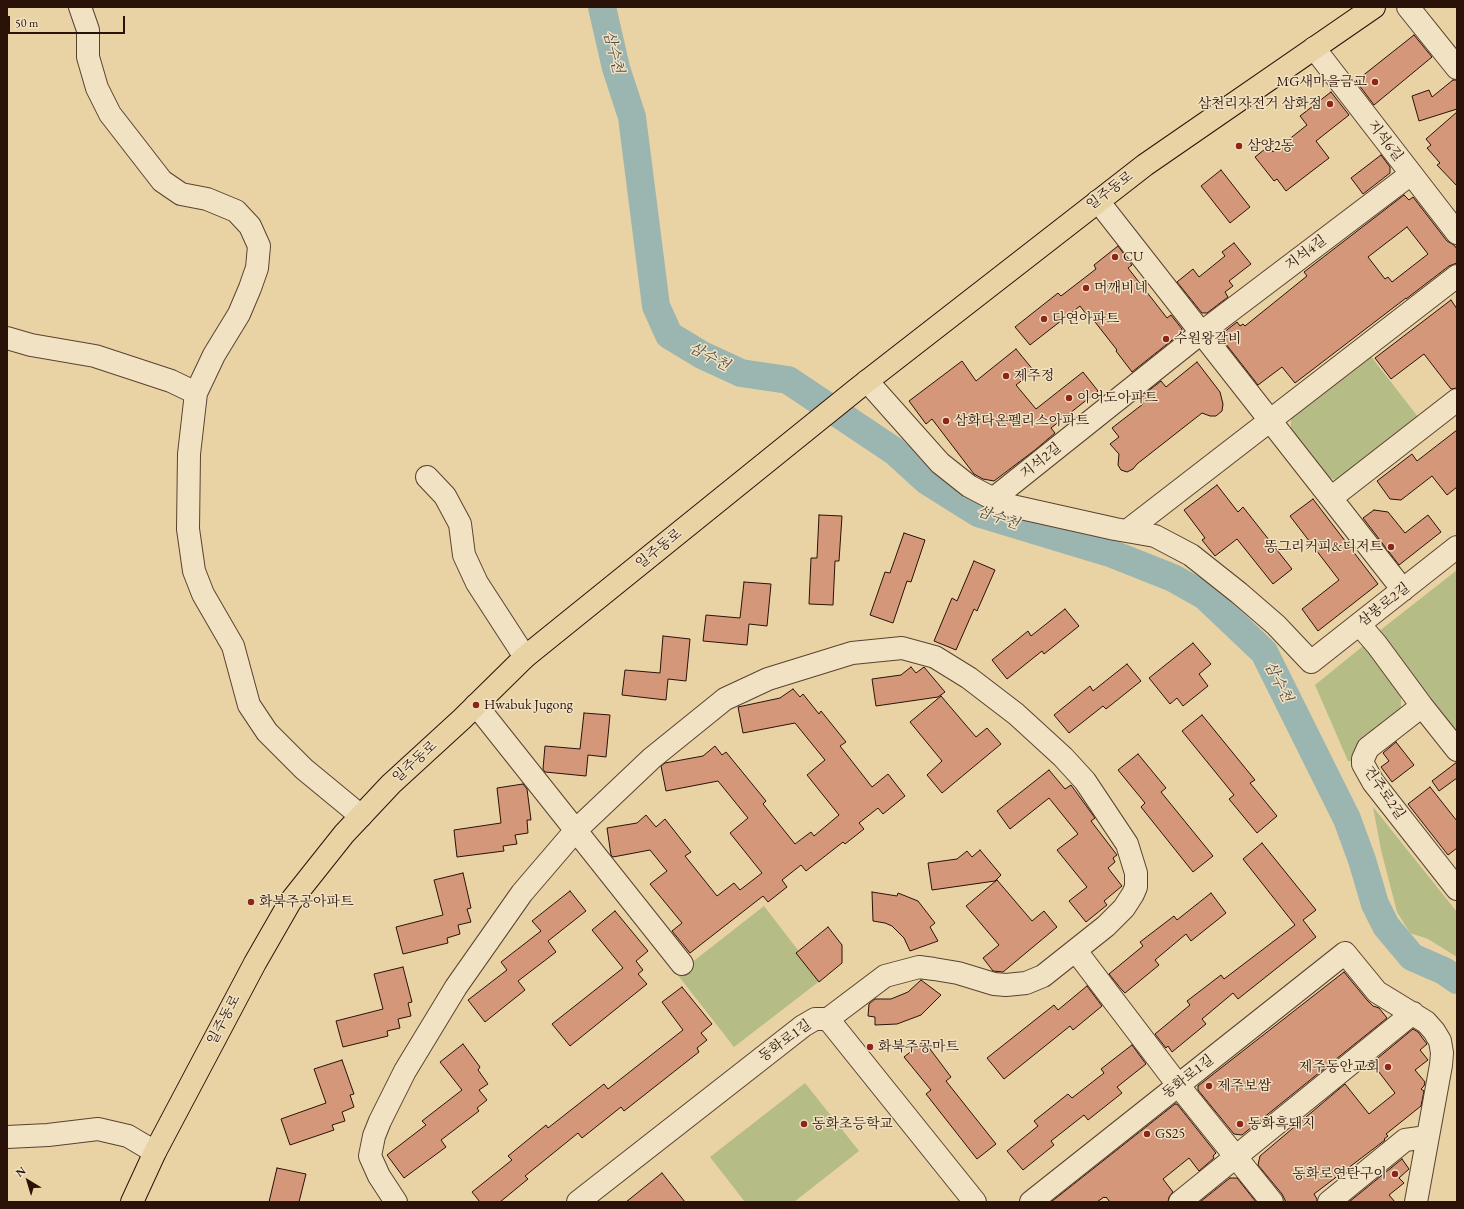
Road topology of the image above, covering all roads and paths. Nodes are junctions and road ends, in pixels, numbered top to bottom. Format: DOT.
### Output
graph roads {
  1 [pos="80,7"];
  2 [pos="1374,7"];
  3 [pos="1408,7"];
  4 [pos="1314,48"];
  5 [pos="1457,68"];
  6 [pos="1411,174"];
  7 [pos="1098,201"];
  8 [pos="1457,233"];
  9 [pos="1457,276"];
  10 [pos="1201,333"];
  11 [pos="7,338"];
  12 [pos="862,385"];
  13 [pos="196,393"];
  14 [pos="1457,400"];
  15 [pos="1270,420"];
  16 [pos="427,477"];
  17 [pos="1331,498"];
  18 [pos="993,499"];
  19 [pos="1127,531"];
  20 [pos="1457,547"];
  21 [pos="1403,590"];
  22 [pos="1359,624"];
  23 [pos="525,657"];
  24 [pos="476,705"];
  25 [pos="1422,706"];
  26 [pos="1457,750"];
  27 [pos="361,816"];
  28 [pos="576,830"];
  29 [pos="1457,889"];
  30 [pos="1076,951"];
  31 [pos="682,964"];
  32 [pos="1413,1013"];
  33 [pos="828,1019"];
  34 [pos="1178,1085"];
  35 [pos="7,1137"];
  36 [pos="1427,1137"];
  37 [pos="155,1152"];
  38 [pos="1236,1157"];
  39 [pos="132,1202"];
  40 [pos="396,1202"];
  41 [pos="578,1202"];
  42 [pos="975,1202"];
  43 [pos="1031,1202"];
  44 [pos="1180,1202"];
  45 [pos="1272,1202"];
  46 [pos="1329,1202"];
  47 [pos="1416,1202"];
  1 -- 13 [label="street"];
  2 -- 4 [label="main road, 일주동로"];
  3 -- 5 [label="street"];
  4 -- 6 [label="street, 지석6길"];
  4 -- 7 [label="main road, 일주동로"];
  6 -- 8 [label="street, 지석6길"];
  6 -- 10 [label="street, 지석4길"];
  7 -- 10 [label="street"];
  7 -- 12 [label="main road, 일주동로"];
  9 -- 15 [label="street"];
  10 -- 15 [label="street"];
  10 -- 18 [label="street, 지석2길"];
  11 -- 13 [label="street"];
  12 -- 18 [label="street"];
  12 -- 23 [label="main road, 일주동로"];
  13 -- 27 [label="street"];
  14 -- 17 [label="street"];
  15 -- 17 [label="street"];
  15 -- 19 [label="street"];
  16 -- 23 [label="street"];
  17 -- 21 [label="street"];
  18 -- 19 [label="street"];
  19 -- 22 [label="street, 삼봉로2길"];
  20 -- 21 [label="street, 삼봉로2길"];
  21 -- 22 [label="street, 삼봉로2길"];
  22 -- 25 [label="street"];
  23 -- 24 [label="main road, 일주동로"];
  24 -- 27 [label="main road, 일주동로"];
  24 -- 28 [label="street"];
  25 -- 26 [label="street"];
  25 -- 29 [label="street, 건주로2길"];
  27 -- 37 [label="main road, 일주동로"];
  28 -- 30 [label="street"];
  28 -- 31 [label="street"];
  28 -- 40 [label="street"];
  30 -- 33 [label="street"];
  30 -- 34 [label="street"];
  32 -- 34 [label="street, 동화로1길"];
  32 -- 36 [label="street"];
  32 -- 38 [label="street"];
  33 -- 41 [label="street, 동화로1길"];
  33 -- 42 [label="street, 동화로1길"];
  34 -- 38 [label="street"];
  34 -- 43 [label="street, 동화로1길"];
  35 -- 37 [label="street"];
  36 -- 46 [label="street"];
  36 -- 47 [label="street"];
  37 -- 39 [label="main road, 일주동로"];
  38 -- 44 [label="street"];
  38 -- 45 [label="street"];
}
